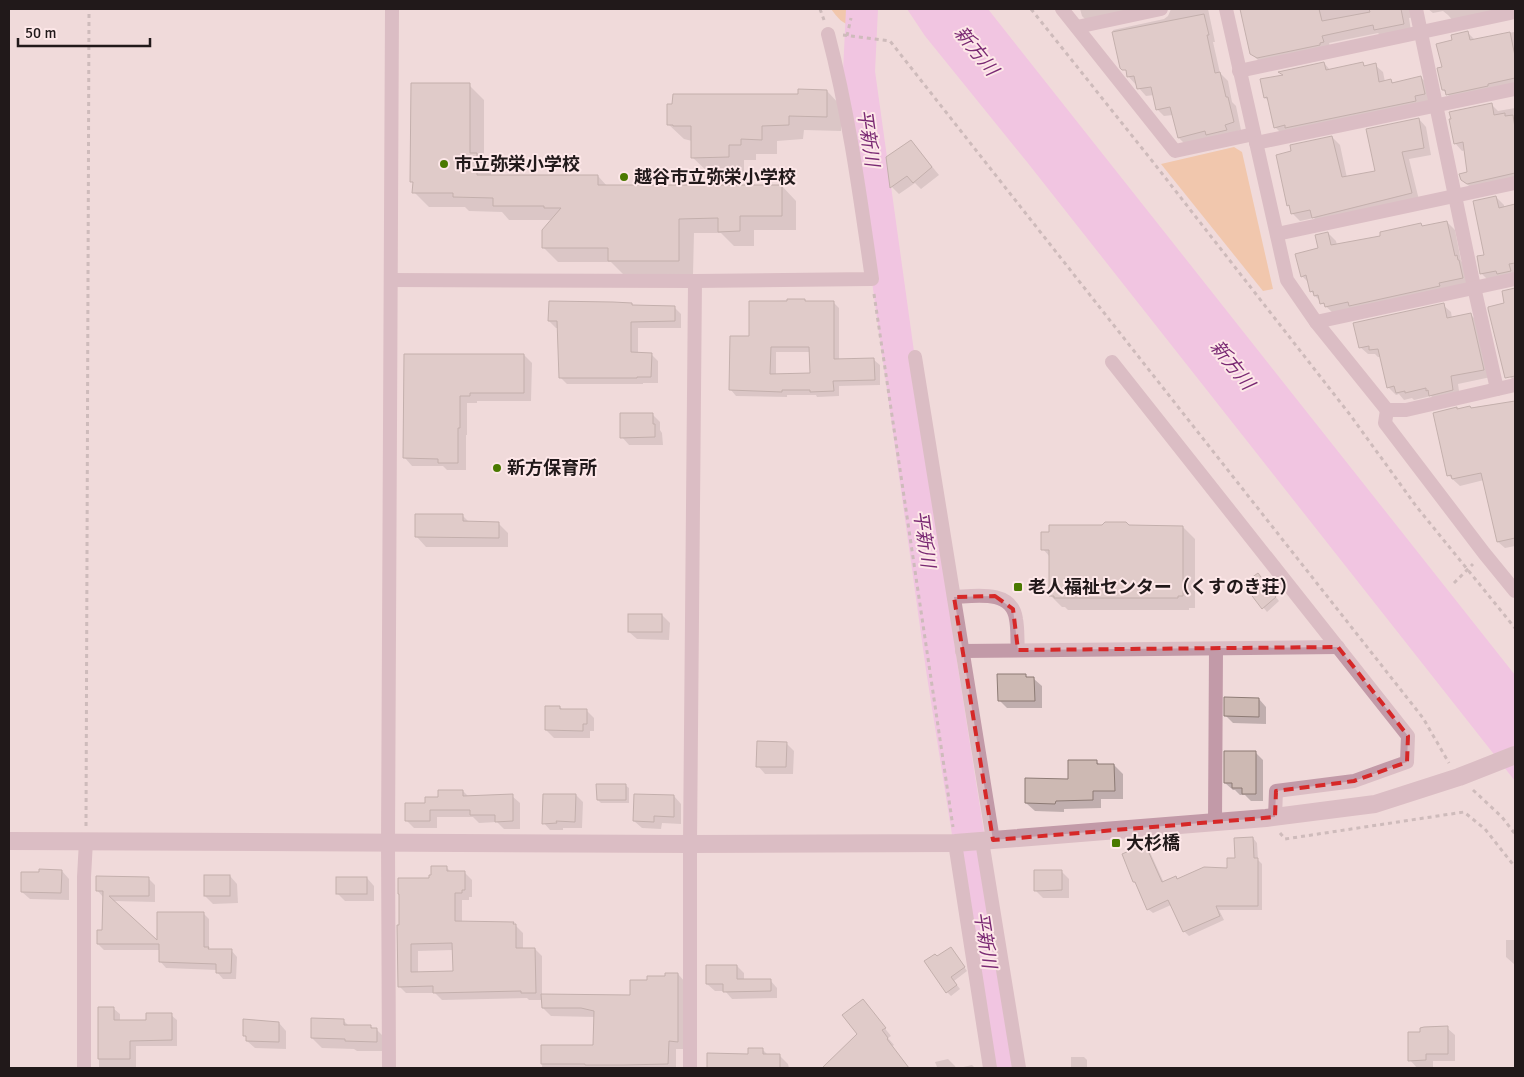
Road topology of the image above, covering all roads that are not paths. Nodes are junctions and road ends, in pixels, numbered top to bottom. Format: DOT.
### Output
graph roads {
  1 [pos="392,9"];
  2 [pos="1062,9"];
  3 [pos="1161,9"];
  4 [pos="1226,9"];
  5 [pos="1416,9"];
  6 [pos="1515,12"];
  7 [pos="1077,27"];
  8 [pos="1421,32"];
  9 [pos="828,34"];
  10 [pos="1240,70"];
  11 [pos="1515,89"];
  12 [pos="1436,105"];
  13 [pos="1255,139"];
  14 [pos="1515,183"];
  15 [pos="1456,196"];
  16 [pos="1277,234"];
  17 [pos="1515,279"];
  18 [pos="391,280"];
  19 [pos="695,281"];
  20 [pos="1474,287"];
  21 [pos="1316,322"];
  22 [pos="915,357"];
  23 [pos="1112,362"];
  24 [pos="1515,385"];
  25 [pos="1497,389"];
  26 [pos="1387,410"];
  27 [pos="1515,590"];
  28 [pos="954,597"];
  29 [pos="1338,647"];
  30 [pos="1216,648"];
  31 [pos="1018,650"];
  32 [pos="962,651"];
  33 [pos="1515,754"];
  34 [pos="1271,817"];
  35 [pos="1215,821"];
  36 [pos="987,840"];
  37 [pos="9,841"];
  38 [pos="86,841"];
  39 [pos="388,843"];
  40 [pos="955,843"];
  41 [pos="690,844"];
  42 [pos="84,1068"];
  43 [pos="389,1068"];
  44 [pos="690,1068"];
  45 [pos="990,1068"];
  46 [pos="1018,1068"];
  1 -- 18 [label="street"];
  2 -- 7 [label="street"];
  3 -- 7 [label="street"];
  4 -- 10 [label="street"];
  5 -- 8 [label="street"];
  6 -- 8 [label="street"];
  7 -- 13 [label="street"];
  8 -- 10 [label="street"];
  8 -- 12 [label="street"];
  9 -- 19 [label="street"];
  10 -- 13 [label="street"];
  11 -- 12 [label="street"];
  12 -- 13 [label="street"];
  12 -- 15 [label="street"];
  13 -- 16 [label="street"];
  14 -- 15 [label="street"];
  15 -- 16 [label="street"];
  15 -- 20 [label="street"];
  16 -- 21 [label="street"];
  17 -- 20 [label="street"];
  18 -- 19 [label="street"];
  18 -- 39 [label="street"];
  19 -- 41 [label="street"];
  20 -- 21 [label="street"];
  20 -- 25 [label="street"];
  21 -- 26 [label="street"];
  22 -- 28 [label="street"];
  23 -- 29 [label="street"];
  24 -- 25 [label="street"];
  25 -- 26 [label="street"];
  26 -- 27 [label="street"];
  28 -- 31 [label="street"];
  28 -- 32 [label="street"];
  29 -- 30 [label="street"];
  29 -- 34 [label="street"];
  30 -- 31 [label="street"];
  30 -- 35 [label="street"];
  31 -- 32 [label="street"];
  32 -- 36 [label="street"];
  33 -- 34 [label="street"];
  34 -- 35 [label="street"];
  35 -- 36 [label="street"];
  36 -- 40 [label="street"];
  36 -- 46 [label="street"];
  37 -- 38 [label="street"];
  38 -- 39 [label="street"];
  38 -- 42 [label="street"];
  39 -- 41 [label="street"];
  39 -- 43 [label="street"];
  40 -- 41 [label="street"];
  40 -- 45 [label="street"];
  41 -- 44 [label="street"];
}
